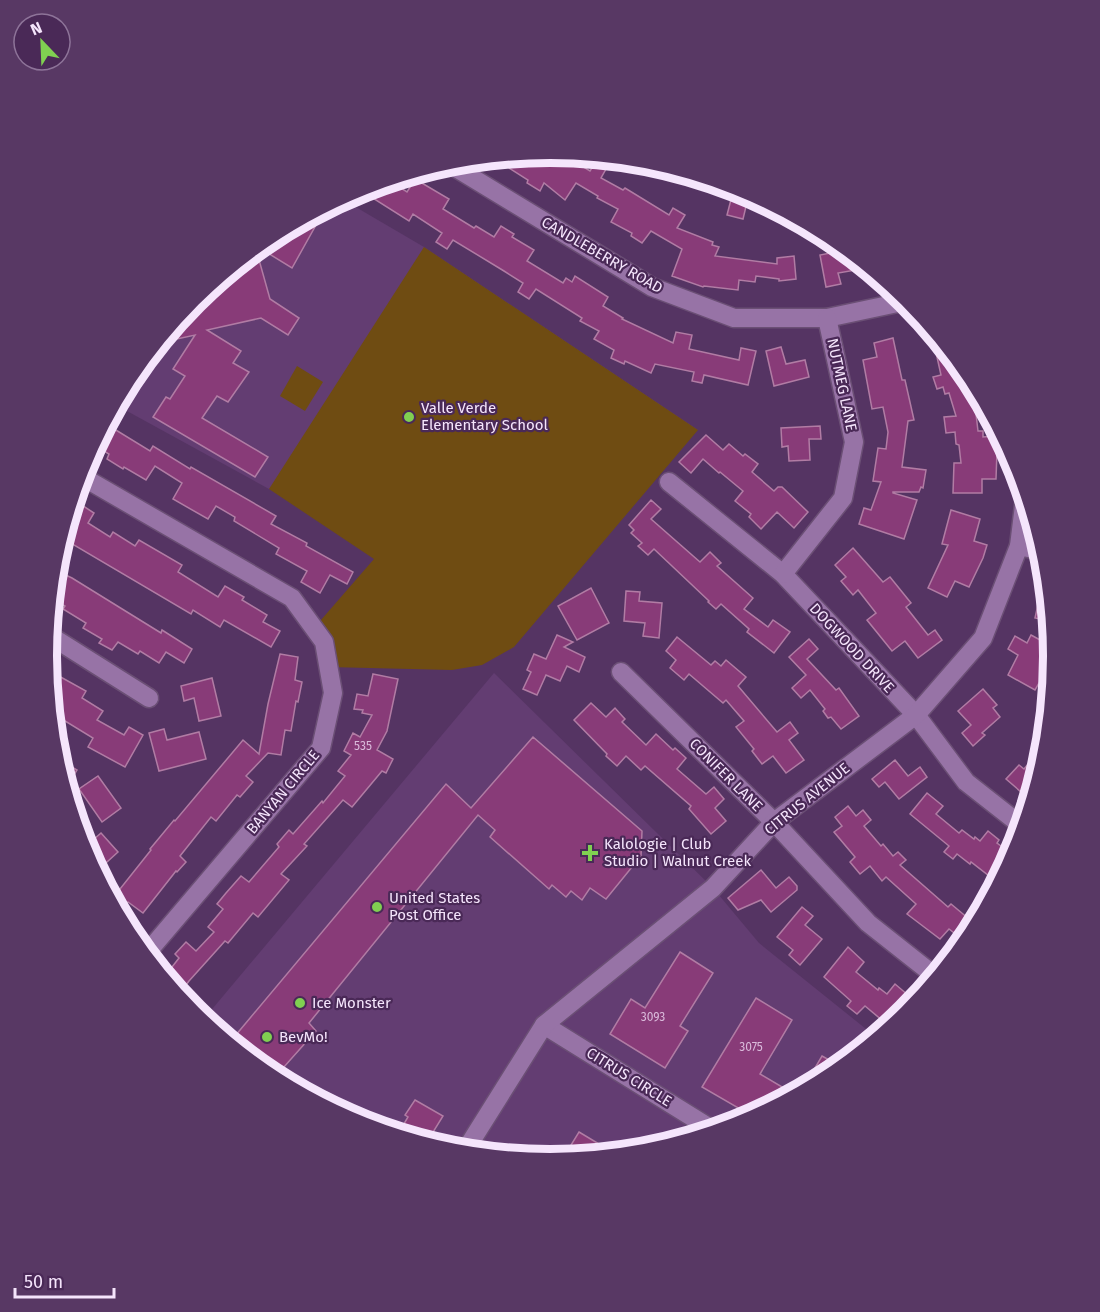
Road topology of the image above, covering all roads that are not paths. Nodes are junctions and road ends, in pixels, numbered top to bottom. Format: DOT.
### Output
graph roads {
  1 [pos="461,171"];
  2 [pos="896,304"];
  3 [pos="827,318"];
  4 [pos="90,481"];
  5 [pos="669,482"];
  6 [pos="1023,517"];
  7 [pos="1019,546"];
  8 [pos="1031,548"];
  9 [pos="783,574"];
  10 [pos="57,640"];
  11 [pos="621,672"];
  12 [pos="149,698"];
  13 [pos="916,715"];
  14 [pos="1015,820"];
  15 [pos="774,822"];
  16 [pos="152,947"];
  17 [pos="929,971"];
  18 [pos="544,1025"];
  19 [pos="704,1124"];
  20 [pos="470,1143"];
  1 -- 3 [label="street, CANDLEBERRY ROAD"];
  2 -- 3 [label="street, CANDLEBERRY ROAD"];
  3 -- 9 [label="street, NUTMEG LANE"];
  4 -- 16 [label="street, BANYAN CIRCLE"];
  5 -- 9 [label="street, DOGWOOD DRIVE"];
  6 -- 7 [label="street, CITRUS AVENUE"];
  7 -- 8 [label="street"];
  7 -- 13 [label="street, CITRUS AVENUE"];
  9 -- 13 [label="street, DOGWOOD DRIVE"];
  10 -- 12 [label="street"];
  11 -- 15 [label="street, CONIFER LANE"];
  13 -- 14 [label="street, DOGWOOD DRIVE"];
  13 -- 15 [label="street, CITRUS AVENUE"];
  15 -- 17 [label="street, CONIFER LANE"];
  15 -- 18 [label="street, CITRUS AVENUE"];
  18 -- 19 [label="street, CITRUS CIRCLE"];
  18 -- 20 [label="street, CITRUS AVENUE"];
}
